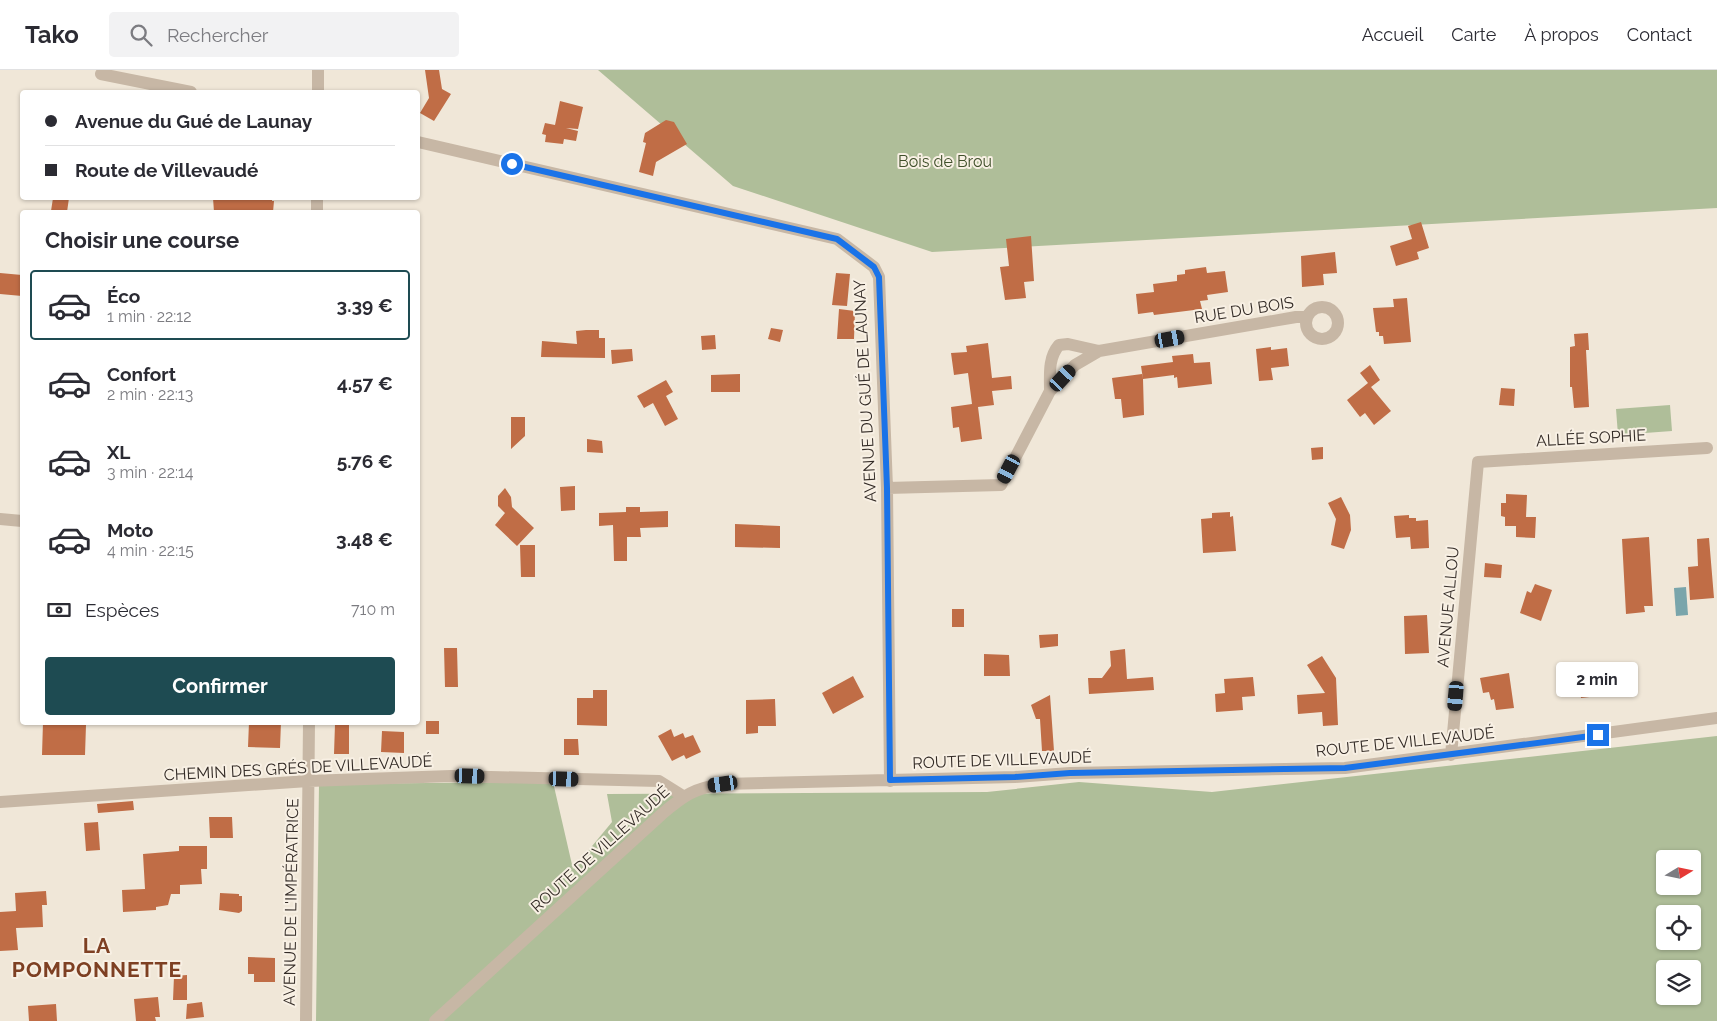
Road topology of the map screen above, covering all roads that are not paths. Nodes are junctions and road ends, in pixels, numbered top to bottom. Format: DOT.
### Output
graph roads {
  1 [pos="318,70"];
  2 [pos="101,74"];
  3 [pos="181,90"];
  4 [pos="318,90"];
  5 [pos="420,142"];
  6 [pos="1307,318"];
  7 [pos="1098,351"];
  8 [pos="1050,391"];
  9 [pos="1707,448"];
  10 [pos="1478,462"];
  11 [pos="887,488"];
  12 [pos="0,520"];
  13 [pos="20,521"];
  14 [pos="1717,718"];
  15 [pos="309,725"];
  16 [pos="1451,755"];
  17 [pos="890,780"];
  18 [pos="308,781"];
  19 [pos="683,796"];
  20 [pos="0,802"];
  21 [pos="306,1021"];
  22 [pos="434,1021"];
  1 -- 4 [label="street"];
  2 -- 3 [label="street"];
  5 -- 11 [label="street, AVENUE DU GUÉ DE LAUNAY"];
  6 -- 7 [label="street, RUE DU BOIS"];
  7 -- 8 [label="street, RUE DU BOIS"];
  7 -- 8 [label="street, RUE DU BOIS"];
  8 -- 11 [label="street, RUE DU BOIS"];
  9 -- 10 [label="street, ALLÉE SOPHIE"];
  10 -- 16 [label="street, AVENUE ALLOU"];
  11 -- 17 [label="street, AVENUE DU GUÉ DE LAUNAY"];
  12 -- 13 [label="street"];
  14 -- 16 [label="street, ROUTE DE VILLEVAUDÉ"];
  15 -- 18 [label="street, AVENUE DE L'IMPÉRATRICE"];
  16 -- 17 [label="street, ROUTE DE VILLEVAUDÉ"];
  17 -- 19 [label="street, ROUTE DE VILLEVAUDÉ"];
  18 -- 19 [label="street, CHEMIN DES GRÉS DE VILLEVAUDÉ"];
  18 -- 20 [label="street, CHEMIN DES GRÉS DE VILLEVAUDÉ"];
  18 -- 21 [label="street, AVENUE DE L'IMPÉRATRICE"];
  19 -- 22 [label="street, ROUTE DE VILLEVAUDÉ"];
}
